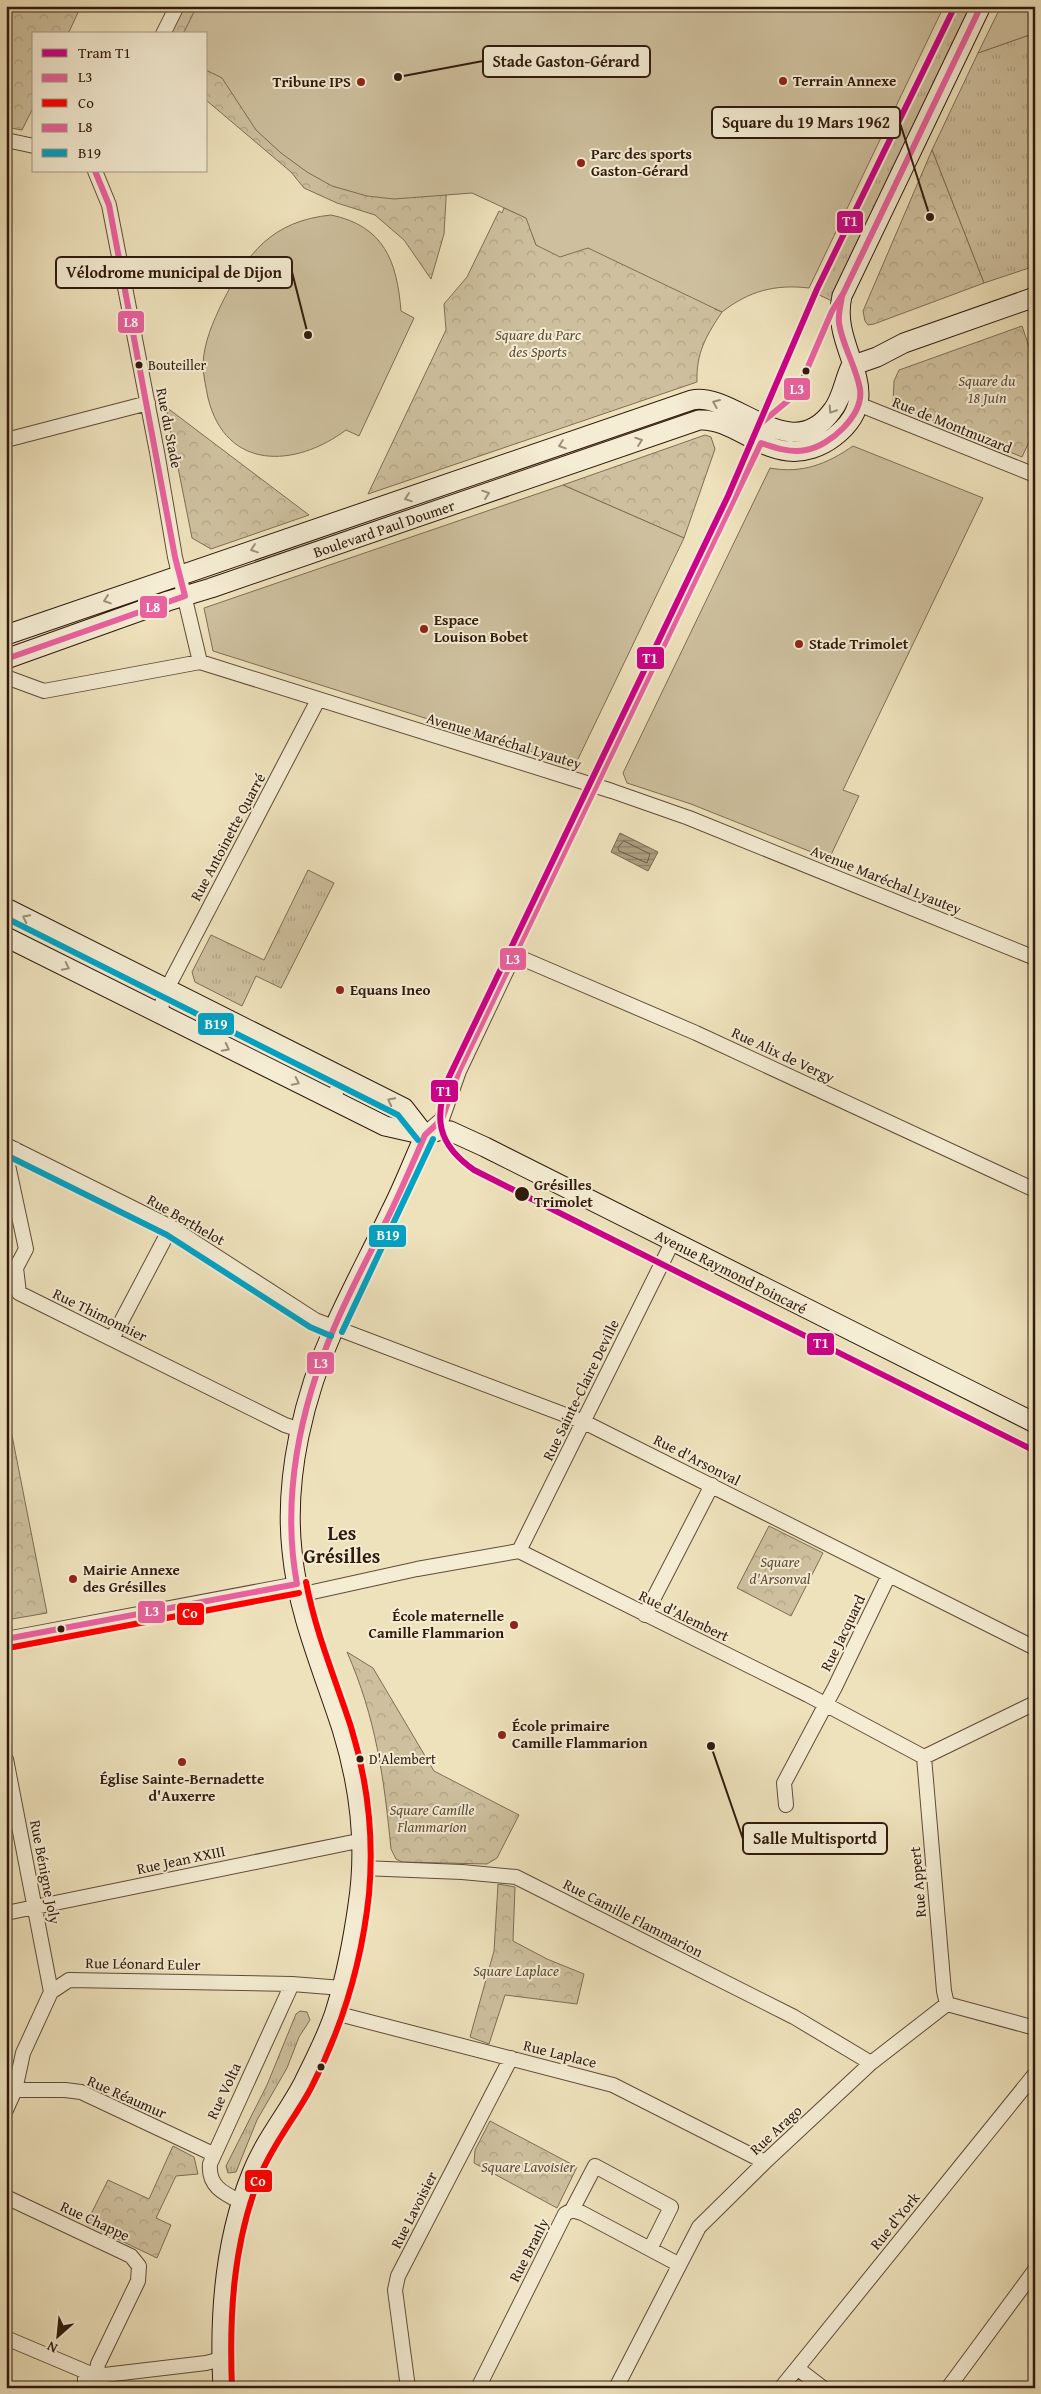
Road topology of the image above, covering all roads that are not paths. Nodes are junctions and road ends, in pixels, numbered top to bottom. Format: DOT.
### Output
graph roads {
  1 [pos="177,6"];
  2 [pos="981,6"];
  3 [pos="164,32"];
  4 [pos="6,140"];
  5 [pos="32,146"];
  6 [pos="95,172"];
  7 [pos="1035,297"];
  8 [pos="850,359"];
  9 [pos="148,404"];
  10 [pos="858,404"];
  11 [pos="6,440"];
  12 [pos="1035,475"];
  13 [pos="179,576"];
  14 [pos="185,596"];
  15 [pos="6,635"];
  16 [pos="6,659"];
  17 [pos="200,662"];
  18 [pos="6,677"];
  19 [pos="318,700"];
  20 [pos="6,908"];
  21 [pos="6,937"];
  22 [pos="1035,958"];
  23 [pos="167,990"];
  24 [pos="161,1014"];
  25 [pos="339,1076"];
  26 [pos="332,1099"];
  27 [pos="425,1134"];
  28 [pos="11,1147"];
  29 [pos="1035,1190"];
  30 [pos="171,1228"];
  31 [pos="672,1243"];
  32 [pos="334,1328"];
  33 [pos="112,1339"];
  34 [pos="584,1422"];
  35 [pos="1035,1423"];
  36 [pos="301,1430"];
  37 [pos="712,1485"];
  38 [pos="519,1551"];
  39 [pos="889,1575"];
  40 [pos="298,1590"];
  41 [pos="645,1615"];
  42 [pos="6,1639"];
  43 [pos="1035,1648"];
  44 [pos="1035,1703"];
  45 [pos="824,1704"];
  46 [pos="924,1757"];
  47 [pos="6,1759"];
  48 [pos="786,1805"];
  49 [pos="362,1840"];
  50 [pos="362,1868"];
  51 [pos="35,1907"];
  52 [pos="6,1913"];
  53 [pos="292,1984"];
  54 [pos="342,1988"];
  55 [pos="51,1992"];
  56 [pos="947,2004"];
  57 [pos="335,2013"];
  58 [pos="1035,2028"];
  59 [pos="511,2058"];
  60 [pos="871,2063"];
  61 [pos="1035,2074"];
  62 [pos="10,2089"];
  63 [pos="6,2110"];
  64 [pos="213,2154"];
  65 [pos="764,2162"];
  66 [pos="6,2197"];
  67 [pos="242,2202"];
  68 [pos="572,2210"];
  69 [pos="650,2249"];
  70 [pos="678,2264"];
  71 [pos="1035,2270"];
  72 [pos="6,2338"];
  73 [pos="221,2359"];
  74 [pos="797,2368"];
  75 [pos="91,2374"];
  76 [pos="85,2388"];
  77 [pos="223,2388"];
  78 [pos="408,2388"];
  79 [pos="478,2388"];
  80 [pos="616,2388"];
  81 [pos="781,2388"];
  82 [pos="823,2388"];
  83 [pos="948,2388"];
  1 -- 3 [label="street"];
  2 -- 8 [label="main road"];
  4 -- 5 [label="street"];
  6 -- 9 [label="street, Rue du Stade"];
  7 -- 8 [label="main road"];
  8 -- 10 [label="main road"];
  8 -- 13 [label="main road, Boulevard Paul Doumer, one-way"];
  9 -- 11 [label="street"];
  9 -- 13 [label="street, Rue du Stade"];
  10 -- 12 [label="street, Rue de Montmuzard"];
  14 -- 10 [label="main road, Boulevard Paul Doumer, one-way"];
  13 -- 14 [label="street, Rue du Stade"];
  13 -- 15 [label="main road, Boulevard Paul Doumer, one-way"];
  14 -- 16 [label="main road, Boulevard Paul Doumer"];
  14 -- 17 [label="street, Rue du Stade"];
  17 -- 18 [label="street, Avenue Maréchal Lyautey"];
  17 -- 19 [label="street, Avenue Maréchal Lyautey"];
  19 -- 22 [label="street, Avenue Maréchal Lyautey"];
  19 -- 23 [label="street, Rue Antoinette Quarré"];
  23 -- 20 [label="main road, one-way"];
  21 -- 24 [label="main road, Avenue Raymond Poincaré, one-way"];
  23 -- 24 [label="street"];
  23 -- 25 [label="main road"];
  24 -- 26 [label="main road, Avenue Raymond Poincaré, one-way"];
  25 -- 26 [label="street"];
  27 -- 25 [label="main road, one-way"];
  26 -- 27 [label="main road, Avenue Raymond Poincaré"];
  27 -- 29 [label="street, Rue Alix de Vergy"];
  27 -- 31 [label="main road, Avenue Raymond Poincaré"];
  27 -- 32 [label="main road"];
  28 -- 30 [label="street, Rue Berthelot"];
  28 -- 33 [label="street, Rue Thimonnier"];
  30 -- 32 [label="street, Rue Berthelot"];
  30 -- 33 [label="street"];
  31 -- 34 [label="street, Rue Sainte-Claire Deville"];
  31 -- 35 [label="main road, Avenue Raymond Poincaré"];
  32 -- 34 [label="street, Rue d'Arsonval"];
  32 -- 36 [label="main road"];
  33 -- 36 [label="street, Rue Thimonnier"];
  34 -- 37 [label="street, Rue d'Arsonval"];
  34 -- 38 [label="street, Rue Sainte-Claire Deville"];
  36 -- 40 [label="main road"];
  37 -- 39 [label="street, Rue d'Arsonval"];
  37 -- 41 [label="street"];
  38 -- 40 [label="street"];
  38 -- 41 [label="street, Rue d'Alembert"];
  39 -- 43 [label="street, Rue d'Arsonval"];
  39 -- 45 [label="street, Rue Jacquard"];
  40 -- 42 [label="street"];
  40 -- 49 [label="main road"];
  41 -- 45 [label="street, Rue d'Alembert"];
  44 -- 46 [label="street"];
  45 -- 46 [label="street, Rue d'Alembert"];
  45 -- 48 [label="street, Rue Jacquard"];
  46 -- 56 [label="street, Rue Appert"];
  47 -- 51 [label="street, Rue Bénigne Joly"];
  49 -- 50 [label="main road"];
  49 -- 51 [label="street, Rue Jean XXIII"];
  50 -- 54 [label="main road"];
  50 -- 60 [label="street, Rue Camille Flammarion"];
  51 -- 52 [label="street, Rue Jean XXIII"];
  51 -- 55 [label="street, Rue Bénigne Joly"];
  53 -- 54 [label="street, Rue Léonard Euler"];
  53 -- 55 [label="street, Rue Léonard Euler"];
  53 -- 64 [label="street, Rue Volta"];
  54 -- 57 [label="main road"];
  55 -- 62 [label="street"];
  56 -- 58 [label="street"];
  56 -- 60 [label="street, Rue Arago"];
  57 -- 59 [label="street, Rue Laplace"];
  57 -- 67 [label="main road"];
  59 -- 65 [label="street, Rue Laplace"];
  59 -- 78 [label="street, Rue Lavoisier"];
  60 -- 65 [label="street, Rue Arago"];
  61 -- 74 [label="street, Rue d'York"];
  62 -- 63 [label="street"];
  62 -- 64 [label="street, Rue Réaumur"];
  64 -- 67 [label="street, Rue Volta"];
  65 -- 70 [label="street, Rue Arago"];
  66 -- 75 [label="street, Rue Chappe"];
  67 -- 73 [label="main road"];
  68 -- 69 [label="street"];
  68 -- 69 [label="street, Rue Branly"];
  68 -- 79 [label="street, Rue Branly"];
  69 -- 70 [label="street"];
  70 -- 80 [label="street, Rue Arago"];
  71 -- 83 [label="street"];
  72 -- 75 [label="street"];
  73 -- 75 [label="street"];
  73 -- 77 [label="main road"];
  74 -- 81 [label="street, Rue d'York"];
  74 -- 82 [label="street"];
  75 -- 76 [label="street"];
}
